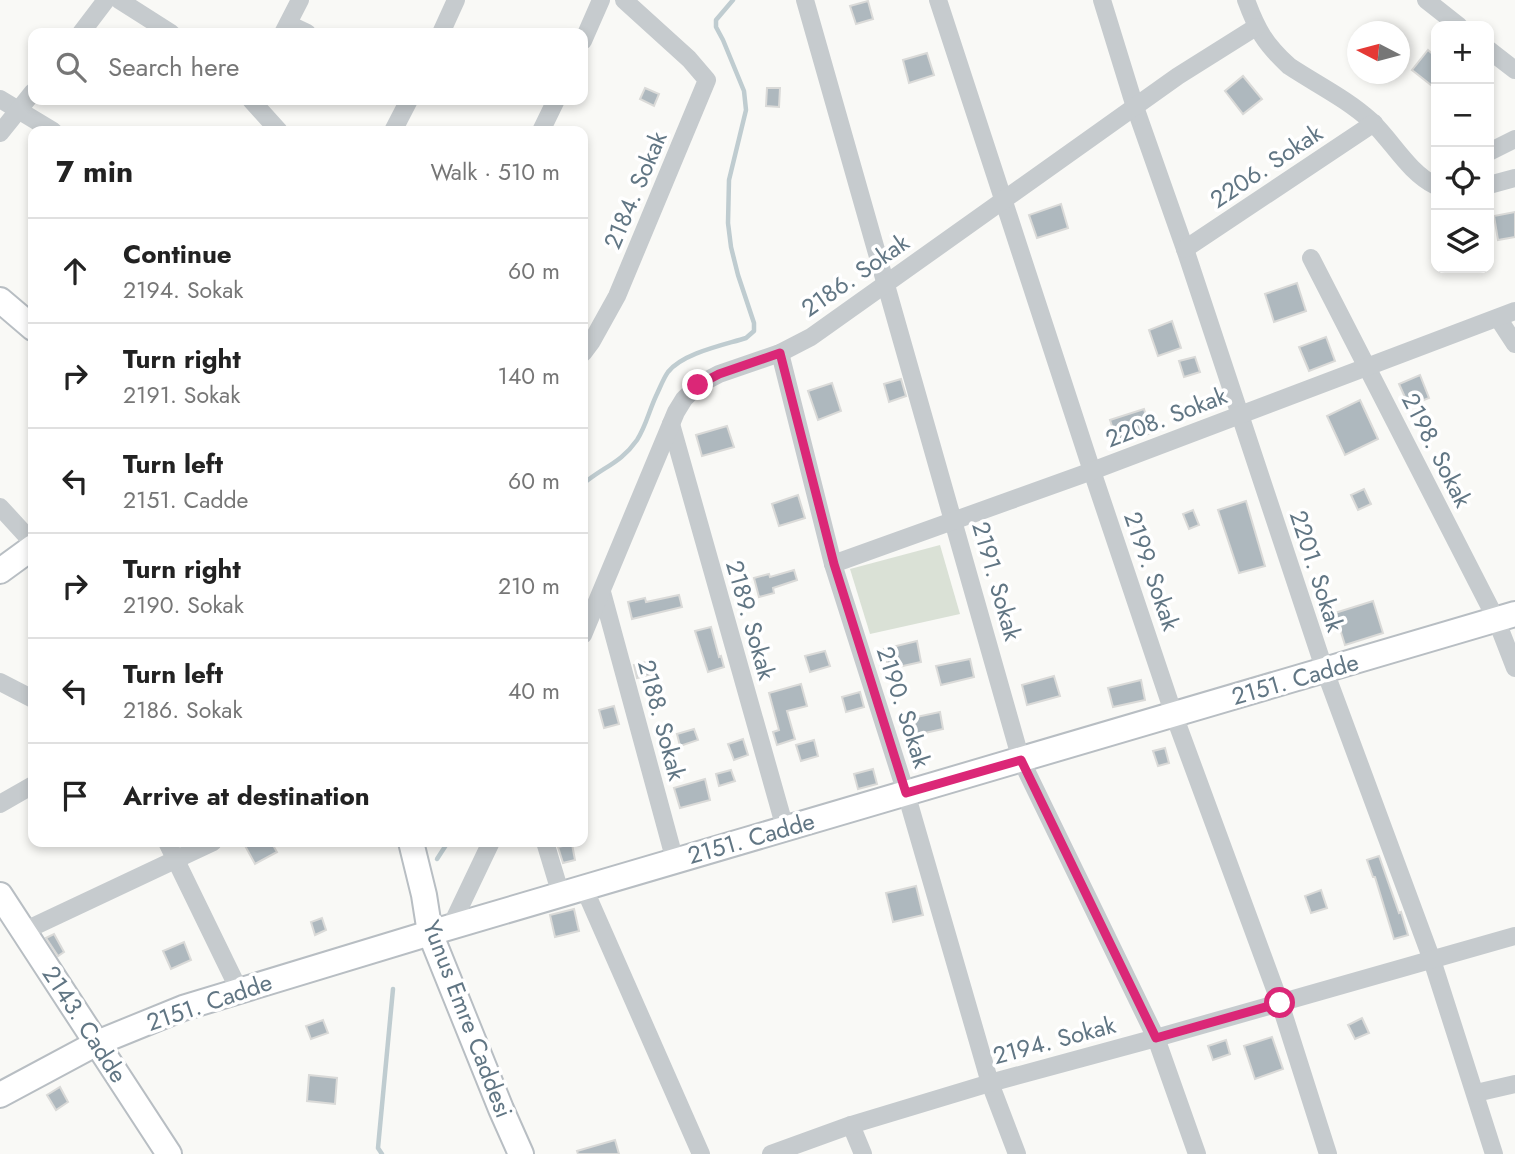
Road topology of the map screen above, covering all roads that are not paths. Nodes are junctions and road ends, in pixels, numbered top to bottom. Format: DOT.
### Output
graph roads {
  1 [pos="106,0"];
  2 [pos="119,0"];
  3 [pos="300,0"];
  4 [pos="456,0"];
  5 [pos="601,0"];
  6 [pos="624,0"];
  7 [pos="805,0"];
  8 [pos="938,0"];
  9 [pos="1102,0"];
  10 [pos="1246,0"];
  11 [pos="1426,0"];
  12 [pos="1453,21"];
  13 [pos="1256,27"];
  14 [pos="85,28"];
  15 [pos="164,28"];
  16 [pos="286,28"];
  17 [pos="443,28"];
  18 [pos="588,30"];
  19 [pos="1494,54"];
  20 [pos="1515,70"];
  21 [pos="28,98"];
  22 [pos="0,99"];
  23 [pos="256,105"];
  24 [pos="406,105"];
  25 [pos="554,105"];
  26 [pos="1135,107"];
  27 [pos="18,110"];
  28 [pos="1374,123"];
  29 [pos="45,126"];
  30 [pos="274,126"];
  31 [pos="396,126"];
  32 [pos="543,126"];
  33 [pos="0,132"];
  34 [pos="1515,139"];
  35 [pos="1494,150"];
  36 [pos="1515,178"];
  37 [pos="1431,181"];
  38 [pos="1494,184"];
  39 [pos="1004,200"];
  40 [pos="1185,249"];
  41 [pos="1311,258"];
  42 [pos="885,284"];
  43 [pos="0,300"];
  44 [pos="1515,311"];
  45 [pos="1498,318"];
  46 [pos="28,324"];
  47 [pos="1515,344"];
  48 [pos="588,346"];
  49 [pos="780,353"];
  50 [pos="1367,367"];
  51 [pos="1240,415"];
  52 [pos="671,424"];
  53 [pos="1092,471"];
  54 [pos="0,507"];
  55 [pos="954,520"];
  56 [pos="28,539"];
  57 [pos="28,549"];
  58 [pos="834,564"];
  59 [pos="0,571"];
  60 [pos="602,592"];
  61 [pos="1505,616"];
  62 [pos="588,624"];
  63 [pos="1515,668"];
  64 [pos="1325,671"];
  65 [pos="0,682"];
  66 [pos="28,696"];
  67 [pos="1174,715"];
  68 [pos="1021,760"];
  69 [pos="28,788"];
  70 [pos="906,793"];
  71 [pos="0,804"];
  72 [pos="785,828"];
  73 [pos="170,847"];
  74 [pos="203,847"];
  75 [pos="412,847"];
  76 [pos="488,847"];
  77 [pos="548,847"];
  78 [pos="176,860"];
  79 [pos="675,861"];
  80 [pos="573,891"];
  81 [pos="0,895"];
  82 [pos="440,930"];
  83 [pos="24,931"];
  84 [pos="1515,936"];
  85 [pos="1432,960"];
  86 [pos="239,990"];
  87 [pos="1280,1003"];
  88 [pos="1156,1038"];
  89 [pos="97,1043"];
  90 [pos="990,1083"];
  91 [pos="1515,1084"];
  92 [pos="1476,1093"];
  93 [pos="0,1095"];
  94 [pos="851,1125"];
  95 [pos="169,1154"];
  96 [pos="521,1154"];
  97 [pos="701,1154"];
  98 [pos="771,1154"];
  99 [pos="863,1154"];
  100 [pos="1017,1154"];
  101 [pos="1197,1154"];
  102 [pos="1328,1154"];
  103 [pos="1494,1154"];
  1 -- 14 [label="street"];
  2 -- 15 [label="street"];
  3 -- 16 [label="street"];
  4 -- 17 [label="street"];
  5 -- 18 [label="street"];
  6 -- 48 [label="street, 2184. Sokak"];
  7 -- 42 [label="street, 2191. Sokak"];
  8 -- 39 [label="street, 2199. Sokak"];
  9 -- 26 [label="street, 2201. Sokak"];
  10 -- 13 [label="street"];
  11 -- 12 [label="street"];
  13 -- 26 [label="street, 2186. Sokak"];
  13 -- 28 [label="street"];
  19 -- 20 [label="street"];
  21 -- 27 [label="street"];
  22 -- 27 [label="street"];
  23 -- 30 [label="street"];
  24 -- 31 [label="street"];
  25 -- 32 [label="street"];
  26 -- 39 [label="street, 2186. Sokak"];
  26 -- 40 [label="street, 2201. Sokak"];
  27 -- 29 [label="street"];
  27 -- 33 [label="street"];
  28 -- 37 [label="street"];
  28 -- 40 [label="street, 2206. Sokak"];
  34 -- 35 [label="street"];
  36 -- 38 [label="street"];
  39 -- 42 [label="street, 2186. Sokak"];
  39 -- 53 [label="street, 2199. Sokak"];
  40 -- 51 [label="street, 2201. Sokak"];
  41 -- 50 [label="street, 2198. Sokak"];
  42 -- 49 [label="street, 2186. Sokak"];
  42 -- 55 [label="street, 2191. Sokak"];
  43 -- 46 [label="street"];
  44 -- 45 [label="street, 2208. Sokak"];
  45 -- 47 [label="street"];
  45 -- 50 [label="street, 2208. Sokak"];
  49 -- 52 [label="street, 2186. Sokak"];
  49 -- 58 [label="street, 2190. Sokak"];
  50 -- 51 [label="street, 2208. Sokak"];
  50 -- 61 [label="street, 2198. Sokak"];
  51 -- 53 [label="street, 2208. Sokak"];
  51 -- 64 [label="street, 2201. Sokak"];
  52 -- 60 [label="street, 2186. Sokak"];
  52 -- 72 [label="street, 2189. Sokak"];
  53 -- 55 [label="street, 2208. Sokak"];
  53 -- 67 [label="street, 2199. Sokak"];
  54 -- 56 [label="street"];
  55 -- 58 [label="street, 2208. Sokak"];
  55 -- 68 [label="street, 2191. Sokak"];
  57 -- 59 [label="street"];
  58 -- 70 [label="street, 2190. Sokak"];
  60 -- 62 [label="street, 2186. Sokak"];
  60 -- 79 [label="street, 2188. Sokak"];
  61 -- 63 [label="street, 2198. Sokak"];
  61 -- 64 [label="street, 2151. Cadde"];
  64 -- 67 [label="street, 2151. Cadde"];
  64 -- 85 [label="street, 2201. Sokak"];
  65 -- 66 [label="street"];
  67 -- 68 [label="street, 2151. Cadde"];
  67 -- 87 [label="street, 2199. Sokak"];
  68 -- 70 [label="street, 2151. Cadde"];
  68 -- 88 [label="street, 2191. Sokak"];
  69 -- 71 [label="street"];
  70 -- 72 [label="street, 2151. Cadde"];
  70 -- 90 [label="street, 2190. Sokak"];
  72 -- 79 [label="street, 2151. Cadde"];
  73 -- 78 [label="street"];
  74 -- 78 [label="street"];
  75 -- 82 [label="street, Yunus Emre Caddesi"];
  76 -- 82 [label="street"];
  77 -- 80 [label="street"];
  78 -- 83 [label="street"];
  78 -- 86 [label="street"];
  79 -- 80 [label="street, 2151. Cadde"];
  80 -- 82 [label="street, 2151. Cadde"];
  80 -- 97 [label="street"];
  81 -- 83 [label="street, 2143. Cadde"];
  82 -- 86 [label="street, 2151. Cadde"];
  82 -- 96 [label="street, Yunus Emre Caddesi"];
  83 -- 89 [label="street, 2143. Cadde"];
  84 -- 85 [label="street, 2194. Sokak"];
  85 -- 87 [label="street, 2194. Sokak"];
  85 -- 92 [label="street, 2201. Sokak"];
  86 -- 89 [label="street, 2151. Cadde"];
  87 -- 88 [label="street, 2194. Sokak"];
  87 -- 102 [label="street, 2199. Sokak"];
  88 -- 90 [label="street, 2194. Sokak"];
  88 -- 101 [label="street, 2191. Sokak"];
  89 -- 93 [label="street, 2151. Cadde"];
  89 -- 95 [label="street, 2143. Cadde"];
  90 -- 94 [label="street, 2194. Sokak"];
  90 -- 100 [label="street, 2190. Sokak"];
  91 -- 92 [label="street"];
  92 -- 103 [label="street, 2201. Sokak"];
  94 -- 98 [label="street, 2194. Sokak"];
  94 -- 99 [label="street"];
}
